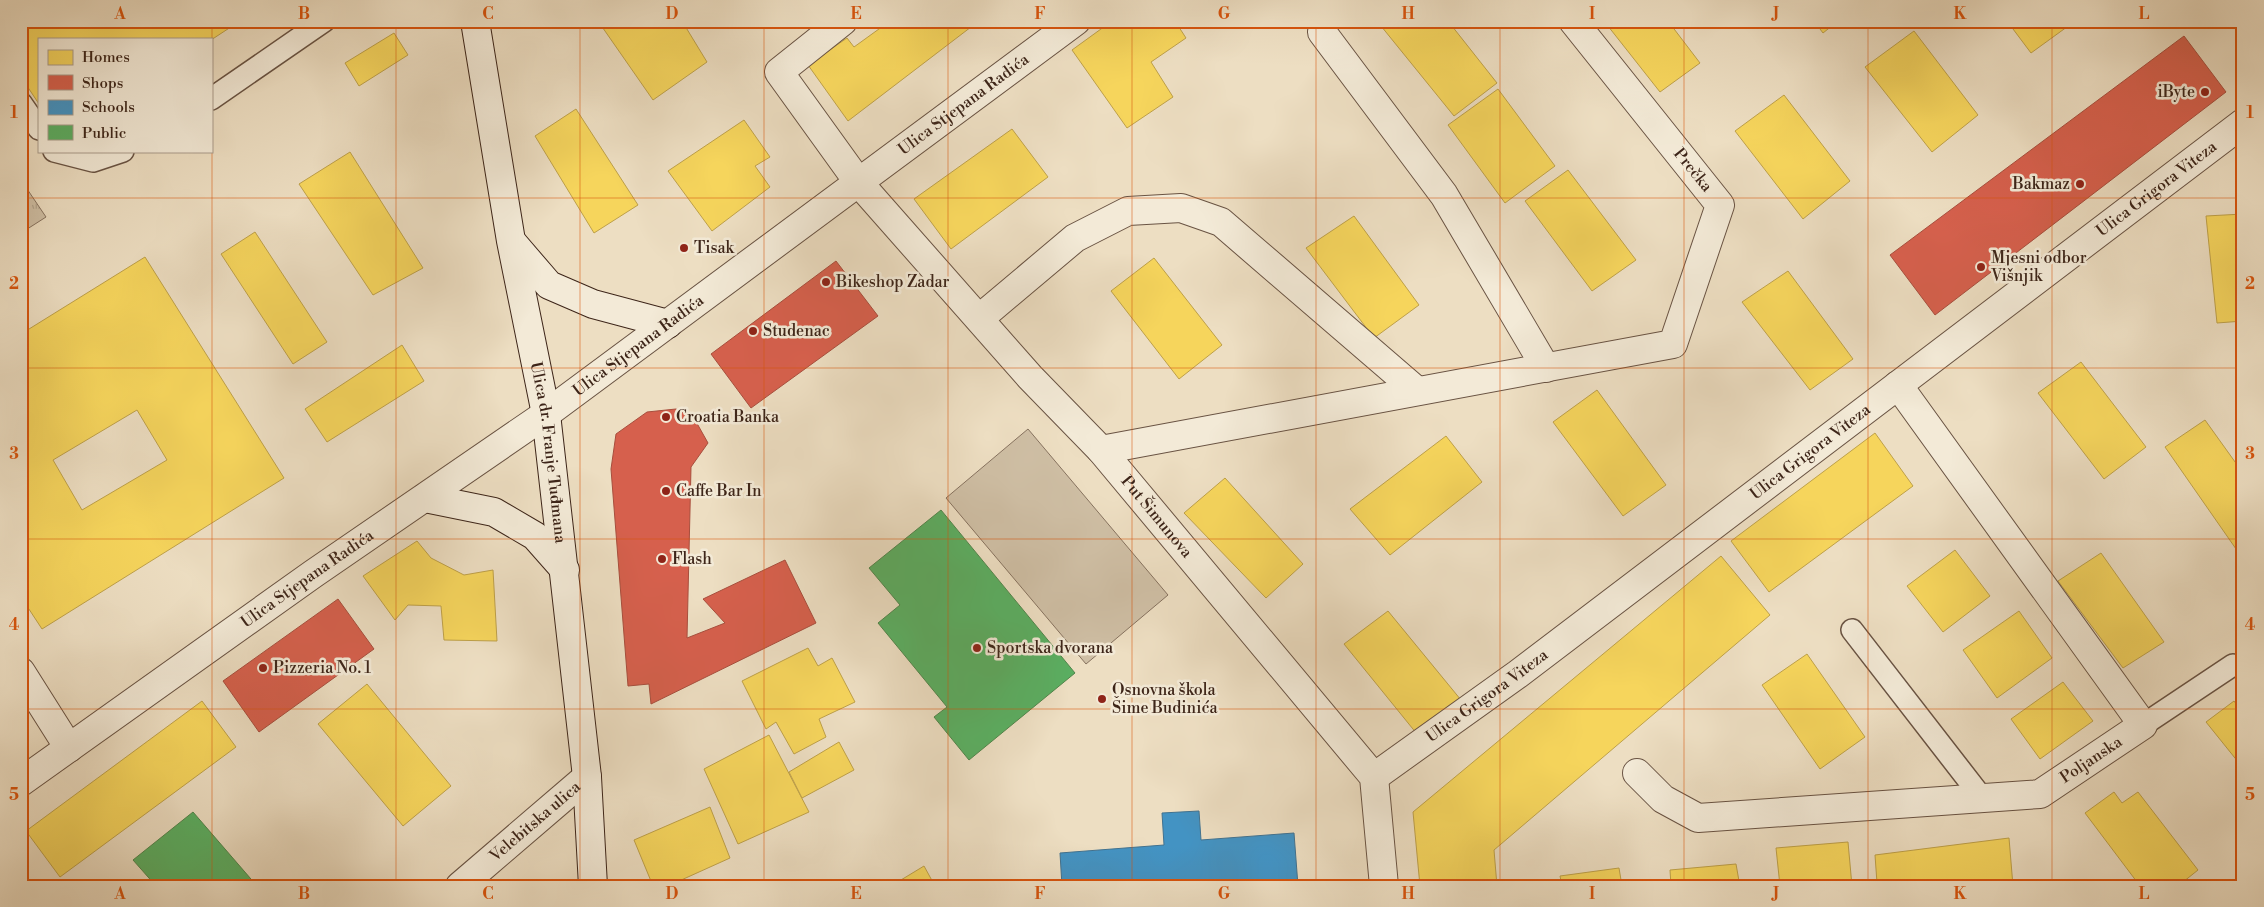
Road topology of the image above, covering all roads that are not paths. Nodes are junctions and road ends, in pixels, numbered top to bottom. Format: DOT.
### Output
graph roads {
  1 [pos="324,21"];
  2 [pos="475,21"];
  3 [pos="844,21"];
  4 [pos="1076,21"];
  5 [pos="1572,21"];
  6 [pos="1322,32"];
  7 [pos="212,98"];
  8 [pos="21,103"];
  9 [pos="2243,123"];
  10 [pos="38,128"];
  11 [pos="58,152"];
  12 [pos="121,152"];
  13 [pos="859,183"];
  14 [pos="511,241"];
  15 [pos="980,318"];
  16 [pos="668,324"];
  17 [pos="1546,368"];
  18 [pos="1898,385"];
  19 [pos="1416,390"];
  20 [pos="546,414"];
  21 [pos="1101,450"];
  22 [pos="425,498"];
  23 [pos="565,570"];
  24 [pos="1852,630"];
  25 [pos="2233,665"];
  26 [pos="21,672"];
  27 [pos="2143,726"];
  28 [pos="69,748"];
  29 [pos="1637,773"];
  30 [pos="587,777"];
  31 [pos="1374,777"];
  32 [pos="21,782"];
  33 [pos="1983,799"];
  34 [pos="460,886"];
  35 [pos="593,886"];
  36 [pos="1384,886"];
  1 -- 7 [label="lane"];
  2 -- 14 [label="street, Ulica dr. Franje Tuđmana"];
  3 -- 13 [label="street, Put Šimunova"];
  4 -- 13 [label="street, Ulica Stjepana Radića"];
  5 -- 17 [label="street, Prečka"];
  6 -- 17 [label="street"];
  8 -- 10 [label="lane"];
  9 -- 18 [label="street, Ulica Grigora Viteza"];
  11 -- 12 [label="lane"];
  13 -- 15 [label="street, Put Šimunova"];
  13 -- 16 [label="street, Ulica Stjepana Radića"];
  14 -- 16 [label="street"];
  14 -- 20 [label="street, Ulica dr. Franje Tuđmana"];
  15 -- 19 [label="street"];
  15 -- 21 [label="street, Put Šimunova"];
  16 -- 20 [label="street, Ulica Stjepana Radića"];
  17 -- 19 [label="street"];
  18 -- 27 [label="street"];
  18 -- 31 [label="street, Ulica Grigora Viteza"];
  19 -- 21 [label="street"];
  20 -- 22 [label="street, Ulica Stjepana Radića"];
  20 -- 23 [label="street, Ulica dr. Franje Tuđmana"];
  21 -- 31 [label="street, Put Šimunova"];
  22 -- 23 [label="street"];
  22 -- 28 [label="street, Ulica Stjepana Radića"];
  23 -- 30 [label="street, Ulica dr. Franje Tuđmana"];
  24 -- 33 [label="lane"];
  25 -- 27 [label="lane"];
  26 -- 28 [label="street"];
  27 -- 33 [label="street, Poljanska"];
  28 -- 32 [label="street, Ulica Stjepana Radića"];
  29 -- 33 [label="street, Poljanska"];
  30 -- 34 [label="street, Velebitska ulica"];
  30 -- 35 [label="street, Ulica dr. Franje Tuđmana"];
  31 -- 36 [label="street"];
}
